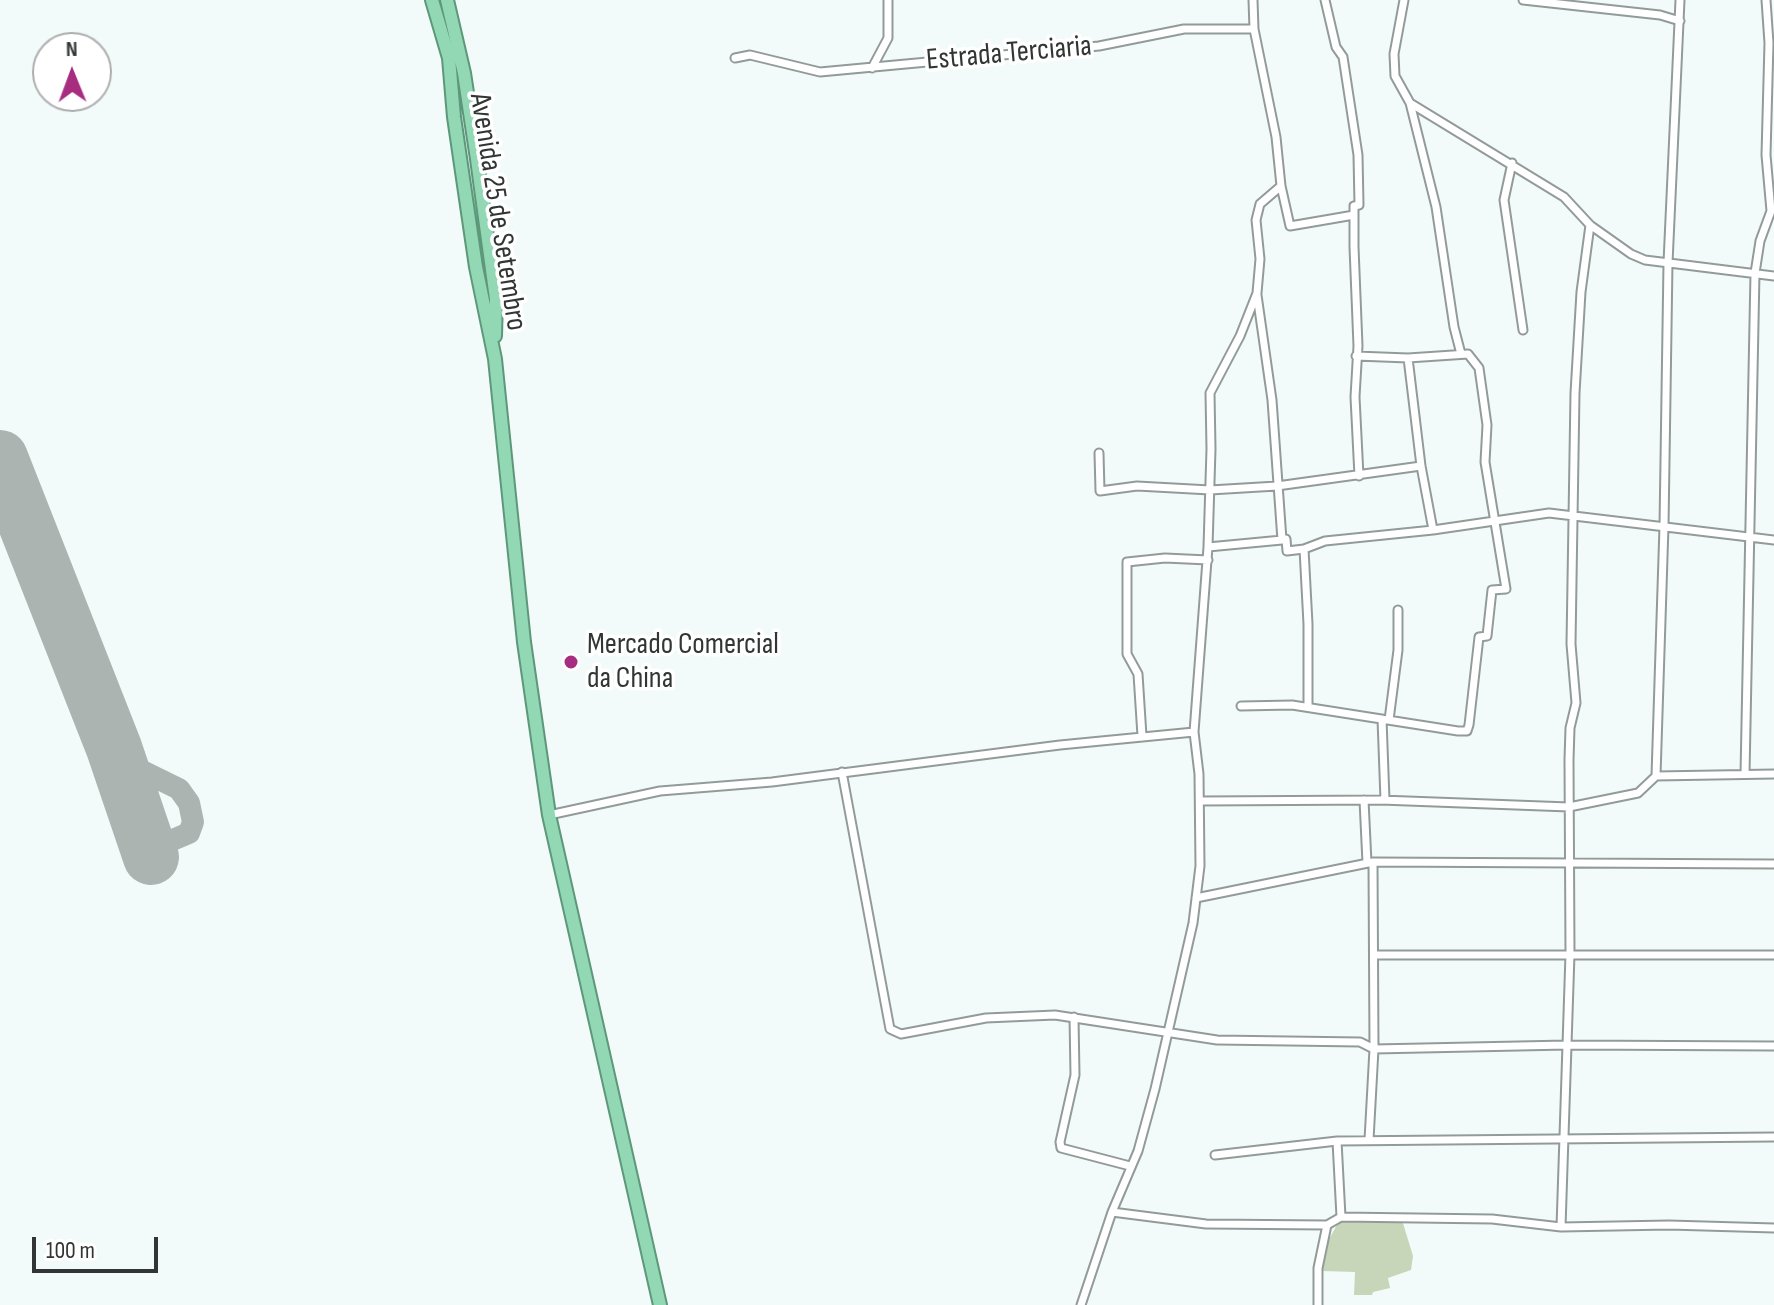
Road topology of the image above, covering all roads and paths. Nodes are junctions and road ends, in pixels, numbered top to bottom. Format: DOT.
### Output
graph roads {
  1 [pos="432,0"];
  2 [pos="447,0"];
  3 [pos="888,0"];
  4 [pos="1253,0"];
  5 [pos="1325,0"];
  6 [pos="1404,0"];
  7 [pos="1523,0"];
  8 [pos="1680,0"];
  9 [pos="1766,0"];
  10 [pos="1680,21"];
  11 [pos="1254,29"];
  12 [pos="1772,43"];
  13 [pos="735,58"];
  14 [pos="872,68"];
  15 [pos="1410,103"];
  16 [pos="1512,163"];
  17 [pos="1281,186"];
  18 [pos="1354,215"];
  19 [pos="1590,225"];
  20 [pos="1668,263"];
  21 [pos="1755,273"];
  22 [pos="1774,276"];
  23 [pos="1257,293"];
  24 [pos="1523,330"];
  25 [pos="1461,354"];
  26 [pos="1356,356"];
  27 [pos="1408,358"];
  28 [pos="495,359"];
  29 [pos="1099,453"];
  30 [pos="1421,466"];
  31 [pos="1359,476"];
  32 [pos="1277,486"];
  33 [pos="1210,490"];
  34 [pos="1575,516"];
  35 [pos="1495,521"];
  36 [pos="1664,526"];
  37 [pos="1433,530"];
  38 [pos="1749,536"];
  39 [pos="1282,540"];
  40 [pos="1774,540"];
  41 [pos="1208,547"];
  42 [pos="1304,549"];
  43 [pos="1208,560"];
  44 [pos="1398,610"];
  45 [pos="1241,706"];
  46 [pos="1308,707"];
  47 [pos="1386,720"];
  48 [pos="1194,732"];
  49 [pos="1142,736"];
  50 [pos="842,772"];
  51 [pos="1745,774"];
  52 [pos="1774,774"];
  53 [pos="1656,776"];
  54 [pos="1364,800"];
  55 [pos="1385,800"];
  56 [pos="1200,801"];
  57 [pos="1569,807"];
  58 [pos="549,815"];
  59 [pos="1370,863"];
  60 [pos="1569,864"];
  61 [pos="1774,864"];
  62 [pos="1197,887"];
  63 [pos="1196,898"];
  64 [pos="1194,914"];
  65 [pos="1570,954"];
  66 [pos="1374,955"];
  67 [pos="1774,955"];
  68 [pos="1074,1017"];
  69 [pos="1168,1030"];
  70 [pos="1567,1045"];
  71 [pos="1774,1046"];
  72 [pos="1374,1049"];
  73 [pos="1774,1137"];
  74 [pos="1565,1138"];
  75 [pos="1369,1140"];
  76 [pos="1337,1141"];
  77 [pos="1215,1155"];
  78 [pos="1130,1166"];
  79 [pos="1112,1212"];
  80 [pos="1341,1217"];
  81 [pos="1327,1225"];
  82 [pos="1561,1227"];
  83 [pos="1774,1228"];
  84 [pos="660,1305"];
  85 [pos="1081,1305"];
  86 [pos="1318,1305"];
  1 -- 28 [label="highway, Avenida 25 de Setembro"];
  2 -- 28 [label="highway, Avenida 25 de Setembro"];
  3 -- 14 [label="street"];
  4 -- 11 [label="street"];
  5 -- 18 [label="street"];
  6 -- 15 [label="street"];
  7 -- 10 [label="street"];
  8 -- 10 [label="street"];
  9 -- 12 [label="street"];
  10 -- 20 [label="street"];
  11 -- 14 [label="street, Estrada Terciaria"];
  11 -- 17 [label="street"];
  12 -- 21 [label="street"];
  13 -- 14 [label="street, Estrada Terciaria"];
  15 -- 16 [label="street"];
  15 -- 25 [label="street"];
  16 -- 19 [label="street"];
  16 -- 24 [label="street"];
  17 -- 18 [label="street"];
  17 -- 23 [label="street"];
  18 -- 26 [label="street"];
  19 -- 20 [label="street"];
  19 -- 34 [label="street"];
  20 -- 21 [label="street"];
  20 -- 36 [label="street"];
  21 -- 22 [label="street"];
  21 -- 38 [label="street"];
  23 -- 32 [label="street"];
  23 -- 33 [label="street"];
  25 -- 27 [label="street"];
  25 -- 35 [label="street"];
  26 -- 27 [label="street"];
  26 -- 31 [label="street"];
  27 -- 30 [label="street"];
  28 -- 58 [label="highway"];
  29 -- 33 [label="street"];
  30 -- 31 [label="street"];
  30 -- 37 [label="street"];
  31 -- 32 [label="street"];
  32 -- 33 [label="street"];
  32 -- 39 [label="street"];
  33 -- 41 [label="street"];
  34 -- 35 [label="street"];
  34 -- 36 [label="street"];
  34 -- 57 [label="street"];
  35 -- 37 [label="street"];
  35 -- 47 [label="street"];
  36 -- 38 [label="street"];
  36 -- 53 [label="street"];
  37 -- 42 [label="street"];
  38 -- 40 [label="street"];
  38 -- 51 [label="street"];
  39 -- 41 [label="street"];
  39 -- 42 [label="street"];
  41 -- 43 [label="street"];
  42 -- 46 [label="street"];
  43 -- 48 [label="street"];
  43 -- 49 [label="street"];
  44 -- 47 [label="street"];
  45 -- 46 [label="street"];
  46 -- 47 [label="street"];
  47 -- 55 [label="street"];
  48 -- 49 [label="street"];
  48 -- 56 [label="street"];
  49 -- 50 [label="street"];
  50 -- 58 [label="street"];
  50 -- 68 [label="street"];
  51 -- 52 [label="street"];
  51 -- 53 [label="street"];
  53 -- 57 [label="street"];
  54 -- 55 [label="street"];
  54 -- 56 [label="street"];
  54 -- 59 [label="street"];
  55 -- 57 [label="street"];
  56 -- 62 [label="street"];
  57 -- 60 [label="street"];
  58 -- 84 [label="highway"];
  59 -- 60 [label="street"];
  59 -- 63 [label="street"];
  59 -- 66 [label="street"];
  60 -- 61 [label="street"];
  60 -- 65 [label="street"];
  62 -- 63 [label="street"];
  62 -- 64 [label="street"];
  63 -- 64 [label="street"];
  64 -- 69 [label="street"];
  65 -- 66 [label="street"];
  65 -- 67 [label="street"];
  65 -- 70 [label="street"];
  66 -- 72 [label="street"];
  68 -- 69 [label="street"];
  68 -- 78 [label="street"];
  69 -- 72 [label="street"];
  69 -- 78 [label="street"];
  70 -- 71 [label="street"];
  70 -- 72 [label="street"];
  70 -- 74 [label="street"];
  72 -- 75 [label="street"];
  73 -- 74 [label="street"];
  74 -- 75 [label="street"];
  74 -- 82 [label="street"];
  75 -- 76 [label="street"];
  76 -- 77 [label="street"];
  76 -- 80 [label="street"];
  78 -- 79 [label="street"];
  79 -- 81 [label="street"];
  79 -- 85 [label="street"];
  80 -- 81 [label="street"];
  80 -- 82 [label="street"];
  81 -- 86 [label="street"];
  82 -- 83 [label="street"];
}
